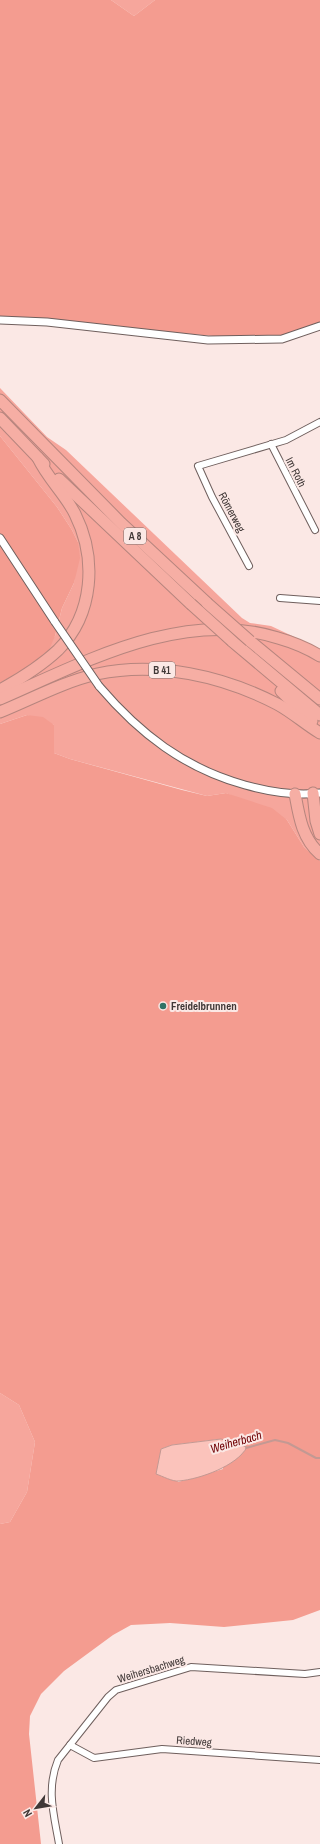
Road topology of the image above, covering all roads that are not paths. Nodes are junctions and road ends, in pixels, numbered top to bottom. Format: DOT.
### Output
graph roads {
  1 [pos="0,320"];
  2 [pos="320,326"];
  3 [pos="0,400"];
  4 [pos="0,418"];
  5 [pos="320,422"];
  6 [pos="271,444"];
  7 [pos="38,458"];
  8 [pos="315,530"];
  9 [pos="0,538"];
  10 [pos="249,566"];
  11 [pos="280,598"];
  12 [pos="320,601"];
  13 [pos="320,656"];
  14 [pos="250,657"];
  15 [pos="292,676"];
  16 [pos="0,690"];
  17 [pos="320,694"];
  18 [pos="0,699"];
  19 [pos="320,699"];
  20 [pos="0,712"];
  21 [pos="320,715"];
  22 [pos="320,727"];
  23 [pos="320,733"];
  24 [pos="317,793"];
  25 [pos="295,794"];
  26 [pos="320,834"];
  27 [pos="320,854"];
  28 [pos="320,1672"];
  29 [pos="70,1745"];
  30 [pos="320,1760"];
  31 [pos="59,1844"];
  1 -- 2 [label="street"];
  3 -- 15 [label="highway, A 8, bridge"];
  4 -- 7 [label="highway, A 8"];
  5 -- 6 [label="street"];
  6 -- 8 [label="street, Im Roth"];
  6 -- 10 [label="street, Römerweg"];
  7 -- 14 [label="highway, A 8, bridge"];
  7 -- 16 [label="highway"];
  9 -- 25 [label="street, bridge"];
  11 -- 12 [label="street"];
  13 -- 18 [label="highway"];
  14 -- 21 [label="highway, A 8"];
  14 -- 22 [label="highway"];
  15 -- 17 [label="highway"];
  15 -- 19 [label="highway, A 8"];
  20 -- 23 [label="highway, B 41"];
  24 -- 25 [label="street"];
  24 -- 26 [label="highway"];
  25 -- 27 [label="highway"];
  28 -- 29 [label="street, Weihersbachweg"];
  29 -- 30 [label="street, Riedweg"];
  29 -- 31 [label="street, Weihersbachweg"];
}
